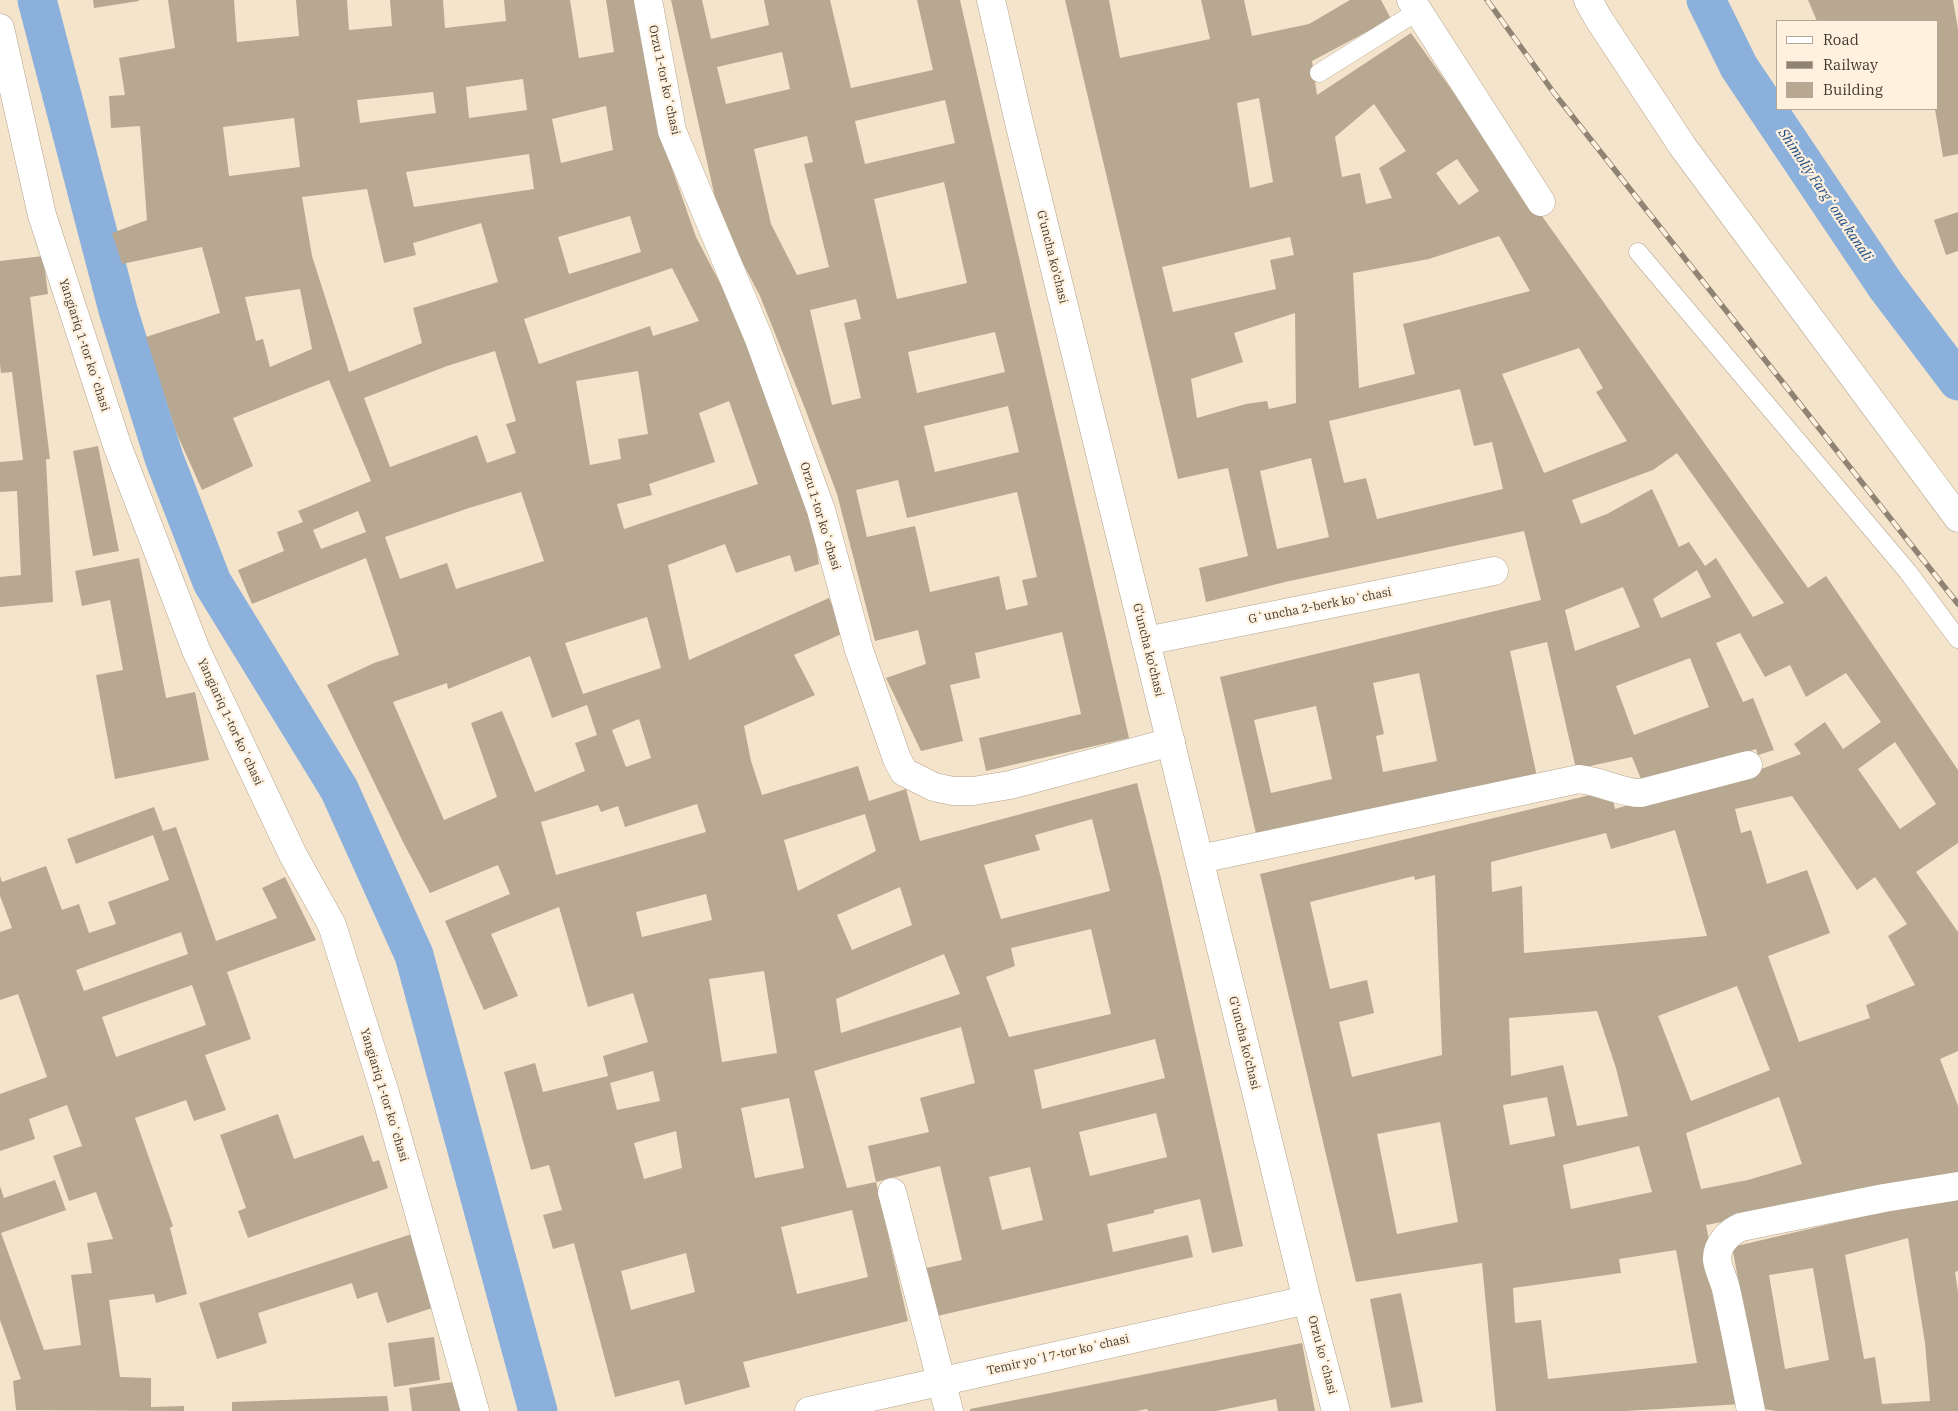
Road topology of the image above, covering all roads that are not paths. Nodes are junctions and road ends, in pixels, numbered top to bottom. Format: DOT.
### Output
graph roads {
  1 [pos="648,0"];
  2 [pos="991,0"];
  3 [pos="1588,0"];
  4 [pos="1414,6"];
  5 [pos="0,28"];
  6 [pos="1320,73"];
  7 [pos="1541,202"];
  8 [pos="1638,252"];
  9 [pos="1958,518"];
  10 [pos="1494,571"];
  11 [pos="1958,639"];
  12 [pos="1146,641"];
  13 [pos="1170,742"];
  14 [pos="1748,765"];
  15 [pos="1200,860"];
  16 [pos="1958,1186"];
  17 [pos="892,1192"];
  18 [pos="1307,1300"];
  19 [pos="941,1381"];
  20 [pos="475,1411"];
  21 [pos="810,1411"];
  22 [pos="949,1411"];
  23 [pos="1336,1411"];
  24 [pos="1751,1411"];
  1 -- 13 [label="street, Orzu 1-tor koʻchasi"];
  2 -- 12 [label="street, G'uncha ko'chasi"];
  3 -- 9 [label="street"];
  4 -- 6 [label="lane"];
  4 -- 7 [label="street"];
  5 -- 20 [label="street, Yangiariq 1-tor koʻchasi"];
  8 -- 11 [label="lane"];
  10 -- 12 [label="street, Gʻuncha 2-berk koʻchasi"];
  12 -- 13 [label="street, G'uncha ko'chasi"];
  13 -- 15 [label="street, G'uncha ko'chasi"];
  14 -- 15 [label="street"];
  15 -- 18 [label="street, G'uncha ko'chasi"];
  16 -- 24 [label="street"];
  17 -- 19 [label="street"];
  18 -- 19 [label="street, Temir yoʻl 7-tor koʻchasi"];
  18 -- 23 [label="street, Orzu koʻchasi"];
  19 -- 21 [label="street, Temir yoʻl 7-tor koʻchasi"];
  19 -- 22 [label="street"];
}
